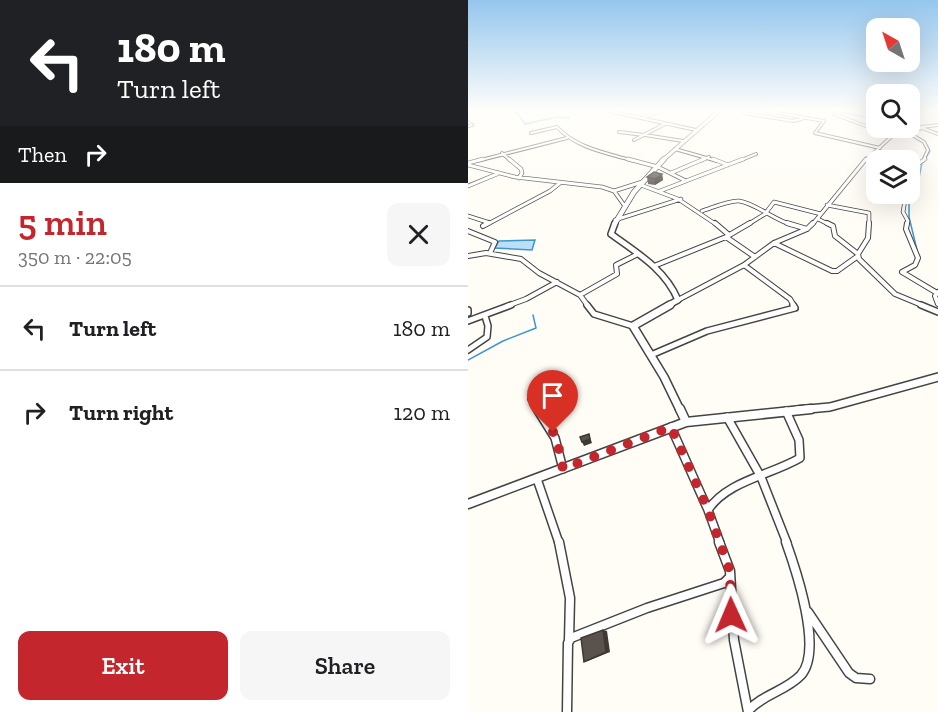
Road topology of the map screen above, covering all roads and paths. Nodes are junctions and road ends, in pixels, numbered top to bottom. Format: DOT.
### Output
graph roads {
  1 [pos="544,143"];
  2 [pos="579,143"];
  3 [pos="681,143"];
  4 [pos="863,143"];
  5 [pos="884,143"];
  6 [pos="925,143"];
  7 [pos="880,147"];
  8 [pos="675,149"];
  9 [pos="502,153"];
  10 [pos="756,154"];
  11 [pos="709,157"];
  12 [pos="920,163"];
  13 [pos="468,164"];
  14 [pos="729,165"];
  15 [pos="658,167"];
  16 [pos="498,173"];
  17 [pos="671,173"];
  18 [pos="519,178"];
  19 [pos="686,180"];
  20 [pos="560,183"];
  21 [pos="642,184"];
  22 [pos="469,185"];
  23 [pos="614,191"];
  24 [pos="660,191"];
  25 [pos="681,199"];
  26 [pos="904,204"];
  27 [pos="624,205"];
  28 [pos="827,205"];
  29 [pos="702,211"];
  30 [pos="765,214"];
  31 [pos="821,214"];
  32 [pos="468,216"];
  33 [pos="818,219"];
  34 [pos="615,220"];
  35 [pos="490,222"];
  36 [pos="483,226"];
  37 [pos="807,229"];
  38 [pos="468,231"];
  39 [pos="727,236"];
  40 [pos="774,243"];
  41 [pos="490,254"];
  42 [pos="638,254"];
  43 [pos="858,255"];
  44 [pos="468,256"];
  45 [pos="754,257"];
  46 [pos="744,265"];
  47 [pos="654,266"];
  48 [pos="557,282"];
  49 [pos="937,293"];
  50 [pos="580,295"];
  51 [pos="678,300"];
  52 [pos="938,304"];
  53 [pos="938,312"];
  54 [pos="485,316"];
  55 [pos="468,321"];
  56 [pos="633,326"];
  57 [pos="468,350"];
  58 [pos="651,355"];
  59 [pos="938,377"];
  60 [pos="551,385"];
  61 [pos="786,411"];
  62 [pos="727,417"];
  63 [pos="686,422"];
  64 [pos="671,427"];
  65 [pos="563,469"];
  66 [pos="761,477"];
  67 [pos="537,479"];
  68 [pos="468,504"];
  69 [pos="708,510"];
  70 [pos="730,577"];
  71 [pos="806,608"];
  72 [pos="568,643"];
  73 [pos="870,679"];
  74 [pos="748,711"];
  75 [pos="567,712"];
  1 -- 9 [label="street"];
  2 -- 15 [label="street"];
  3 -- 8 [label="street"];
  4 -- 7 [label="street"];
  5 -- 7 [label="street"];
  6 -- 12 [label="street"];
  7 -- 28 [label="street"];
  8 -- 11 [label="street"];
  8 -- 15 [label="street"];
  9 -- 13 [label="street"];
  9 -- 18 [label="street"];
  10 -- 14 [label="street"];
  11 -- 14 [label="street"];
  11 -- 17 [label="street"];
  13 -- 16 [label="street"];
  14 -- 19 [label="street"];
  15 -- 17 [label="street"];
  15 -- 21 [label="street"];
  16 -- 18 [label="street"];
  16 -- 22 [label="street"];
  17 -- 19 [label="street"];
  18 -- 20 [label="street"];
  19 -- 24 [label="street"];
  20 -- 23 [label="street"];
  20 -- 35 [label="street"];
  21 -- 23 [label="street"];
  21 -- 24 [label="street"];
  21 -- 27 [label="street"];
  23 -- 27 [label="street"];
  24 -- 25 [label="street"];
  25 -- 29 [label="street"];
  25 -- 34 [label="street"];
  26 -- 49 [label="street"];
  27 -- 34 [label="street"];
  28 -- 31 [label="street"];
  28 -- 43 [label="street"];
  29 -- 30 [label="street"];
  29 -- 39 [label="street"];
  30 -- 31 [label="street"];
  30 -- 37 [label="street"];
  30 -- 39 [label="street"];
  31 -- 33 [label="street"];
  32 -- 35 [label="street"];
  33 -- 37 [label="street"];
  33 -- 43 [label="street"];
  34 -- 42 [label="street"];
  35 -- 36 [label="street"];
  37 -- 40 [label="street"];
  38 -- 41 [label="street"];
  39 -- 45 [label="street"];
  39 -- 47 [label="street"];
  40 -- 43 [label="street"];
  40 -- 45 [label="street"];
  41 -- 44 [label="street"];
  41 -- 48 [label="street"];
  42 -- 47 [label="street"];
  42 -- 50 [label="street"];
  43 -- 53 [label="street"];
  45 -- 46 [label="street"];
  46 -- 51 [label="street"];
  46 -- 58 [label="street"];
  47 -- 51 [label="street"];
  48 -- 50 [label="street"];
  48 -- 54 [label="street"];
  49 -- 52 [label="street"];
  50 -- 56 [label="street"];
  51 -- 56 [label="street"];
  54 -- 55 [label="street"];
  54 -- 57 [label="street"];
  56 -- 58 [label="street"];
  58 -- 63 [label="street"];
  59 -- 61 [label="street"];
  60 -- 65 [label="street"];
  61 -- 62 [label="street"];
  61 -- 66 [label="street"];
  62 -- 63 [label="street"];
  62 -- 66 [label="street"];
  63 -- 64 [label="street"];
  64 -- 65 [label="street"];
  64 -- 69 [label="street"];
  65 -- 67 [label="street"];
  66 -- 69 [label="street"];
  66 -- 71 [label="street"];
  67 -- 68 [label="street"];
  67 -- 72 [label="street"];
  69 -- 70 [label="street"];
  70 -- 72 [label="street"];
  70 -- 74 [label="street"];
  71 -- 73 [label="street"];
  71 -- 74 [label="street"];
  72 -- 75 [label="street"];
}
